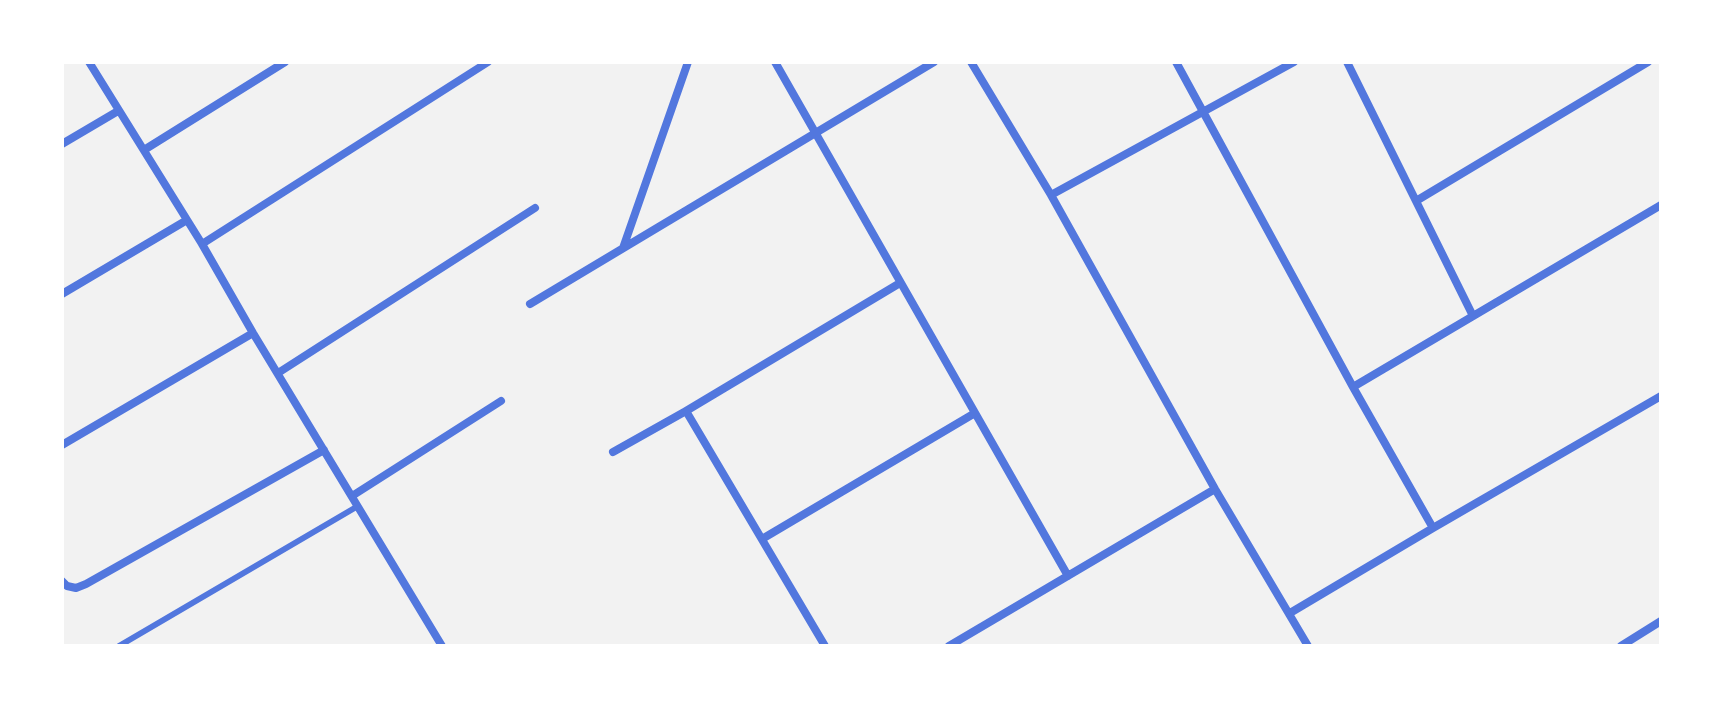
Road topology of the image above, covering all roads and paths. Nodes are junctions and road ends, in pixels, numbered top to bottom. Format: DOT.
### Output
graph roads {
  1 [pos="89,62"];
  2 [pos="285,62"];
  3 [pos="488,62"];
  4 [pos="688,62"];
  5 [pos="775,62"];
  6 [pos="934,62"];
  7 [pos="971,62"];
  8 [pos="1176,62"];
  9 [pos="1294,62"];
  10 [pos="1347,62"];
  11 [pos="1648,62"];
  12 [pos="118,111"];
  13 [pos="1203,111"];
  14 [pos="815,134"];
  15 [pos="62,144"];
  16 [pos="144,150"];
  17 [pos="1051,195"];
  18 [pos="1416,201"];
  19 [pos="1661,205"];
  20 [pos="535,208"];
  21 [pos="187,220"];
  22 [pos="202,244"];
  23 [pos="622,249"];
  24 [pos="900,283"];
  25 [pos="62,294"];
  26 [pos="530,304"];
  27 [pos="1473,316"];
  28 [pos="253,333"];
  29 [pos="278,373"];
  30 [pos="1353,387"];
  31 [pos="1661,396"];
  32 [pos="501,401"];
  33 [pos="686,411"];
  34 [pos="975,413"];
  35 [pos="62,445"];
  36 [pos="324,450"];
  37 [pos="613,452"];
  38 [pos="1215,489"];
  39 [pos="352,496"];
  40 [pos="358,506"];
  41 [pos="1433,528"];
  42 [pos="762,539"];
  43 [pos="1068,576"];
  44 [pos="62,581"];
  45 [pos="1290,613"];
  46 [pos="1661,621"];
  47 [pos="119,646"];
  48 [pos="442,646"];
  49 [pos="825,646"];
  50 [pos="949,646"];
  51 [pos="1308,646"];
  52 [pos="1621,646"];
  1 -- 12 [label="street"];
  2 -- 16 [label="street"];
  3 -- 22 [label="street"];
  4 -- 23 [label="street"];
  5 -- 14 [label="street"];
  6 -- 14 [label="street"];
  7 -- 17 [label="street"];
  8 -- 13 [label="street"];
  9 -- 13 [label="street"];
  10 -- 18 [label="street"];
  11 -- 18 [label="street"];
  12 -- 15 [label="street"];
  12 -- 16 [label="street"];
  13 -- 17 [label="street"];
  13 -- 30 [label="street"];
  14 -- 23 [label="street"];
  14 -- 24 [label="street"];
  16 -- 21 [label="street"];
  17 -- 38 [label="street"];
  18 -- 27 [label="street"];
  19 -- 27 [label="street"];
  20 -- 29 [label="street"];
  21 -- 22 [label="street"];
  21 -- 25 [label="street"];
  22 -- 28 [label="street"];
  23 -- 26 [label="street"];
  24 -- 33 [label="street"];
  24 -- 34 [label="street"];
  27 -- 30 [label="street"];
  28 -- 29 [label="street"];
  28 -- 35 [label="street"];
  29 -- 36 [label="street"];
  30 -- 41 [label="street"];
  31 -- 41 [label="street"];
  32 -- 39 [label="street"];
  33 -- 37 [label="street"];
  33 -- 42 [label="street"];
  34 -- 42 [label="street"];
  34 -- 43 [label="street"];
  36 -- 39 [label="street"];
  36 -- 44 [label="street"];
  38 -- 43 [label="street"];
  38 -- 45 [label="street"];
  39 -- 40 [label="street"];
  40 -- 47 [label="lane"];
  40 -- 48 [label="street"];
  41 -- 45 [label="street"];
  42 -- 49 [label="street"];
  43 -- 50 [label="street"];
  45 -- 51 [label="street"];
  46 -- 52 [label="street"];
}
